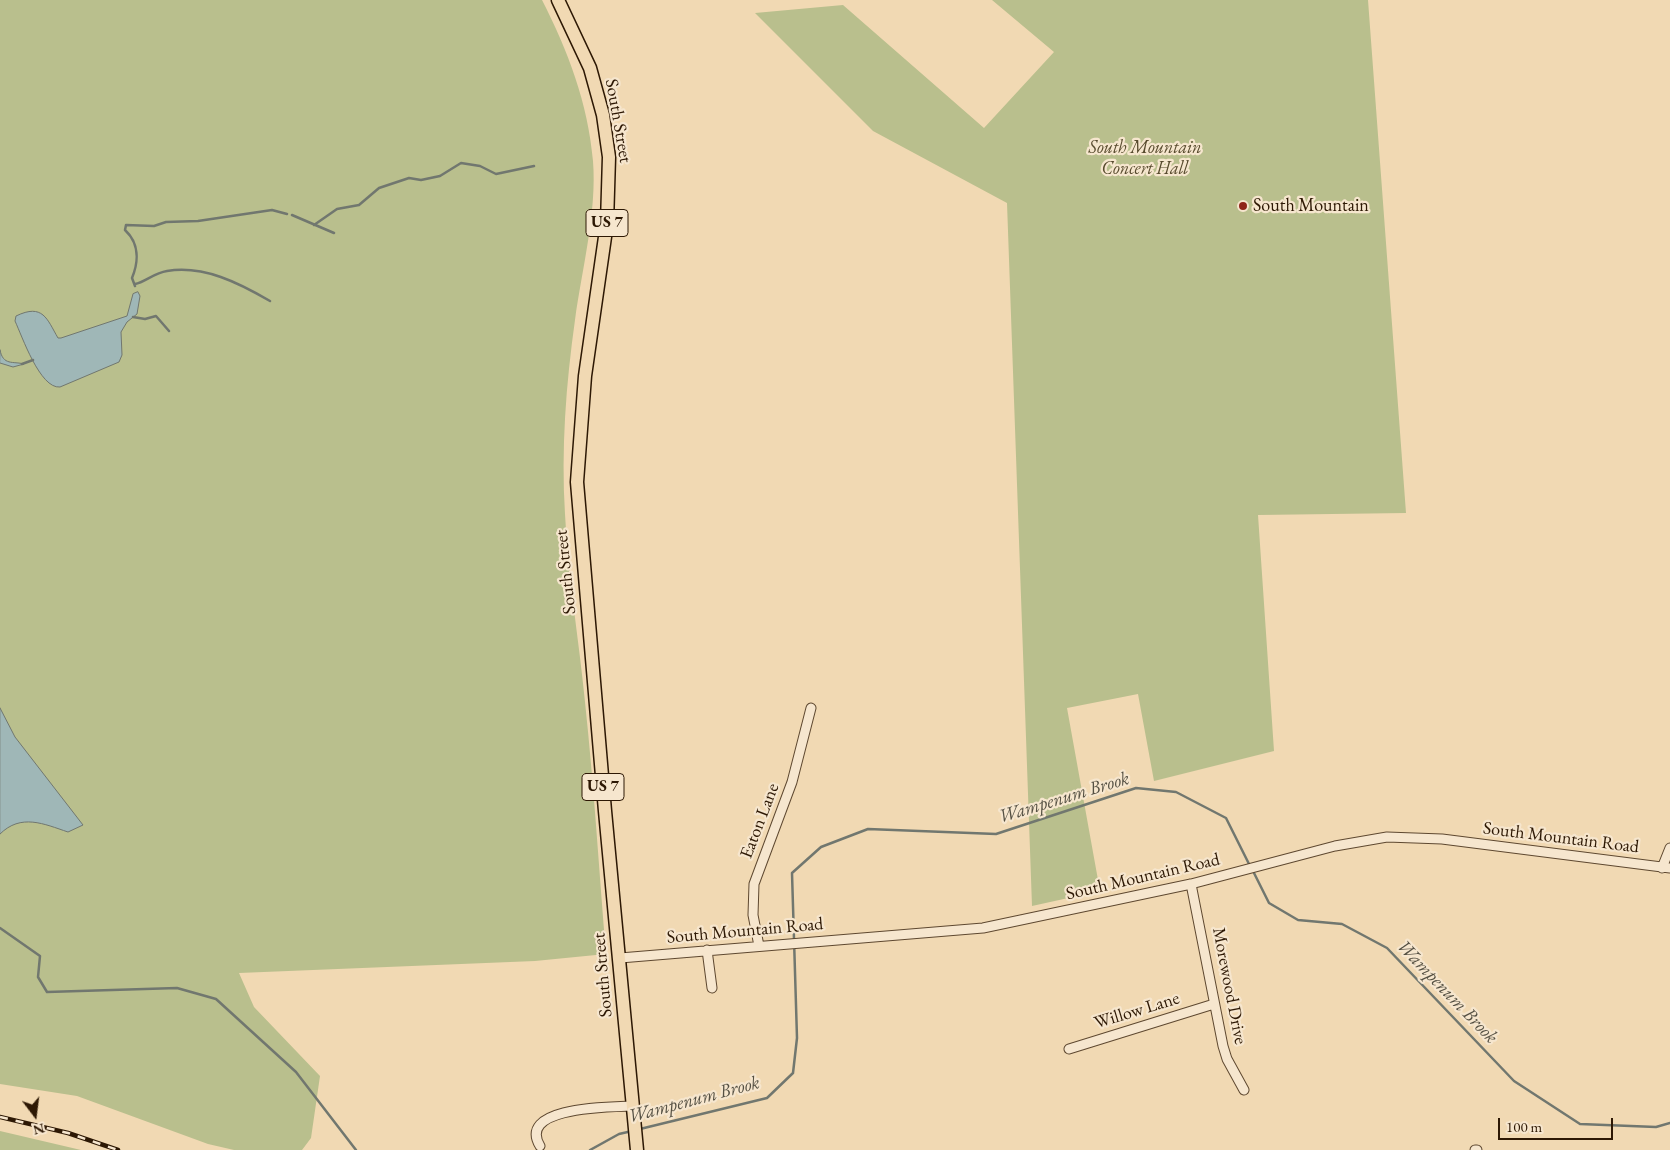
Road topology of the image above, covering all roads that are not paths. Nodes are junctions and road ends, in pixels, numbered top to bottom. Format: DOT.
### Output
graph roads {
  1 [pos="558,0"];
  2 [pos="811,708"];
  3 [pos="1670,848"];
  4 [pos="1666,868"];
  5 [pos="1191,884"];
  6 [pos="758,946"];
  7 [pos="707,950"];
  8 [pos="620,958"];
  9 [pos="712,988"];
  10 [pos="1214,1004"];
  11 [pos="1069,1049"];
  12 [pos="1244,1090"];
  13 [pos="633,1106"];
  14 [pos="540,1146"];
  15 [pos="637,1150"];
  1 -- 8 [label="highway, South Street / US 7"];
  2 -- 6 [label="street, Eaton Lane"];
  3 -- 4 [label="street"];
  4 -- 5 [label="street, South Mountain Road"];
  5 -- 6 [label="street, South Mountain Road"];
  5 -- 10 [label="street, Morewood Drive"];
  6 -- 7 [label="street, South Mountain Road"];
  7 -- 8 [label="street, South Mountain Road"];
  7 -- 9 [label="street"];
  8 -- 13 [label="highway, South Street / US 7"];
  10 -- 11 [label="street, Willow Lane"];
  10 -- 12 [label="street, Morewood Drive"];
  13 -- 14 [label="street"];
  13 -- 15 [label="highway, South Street / US 7"];
}
